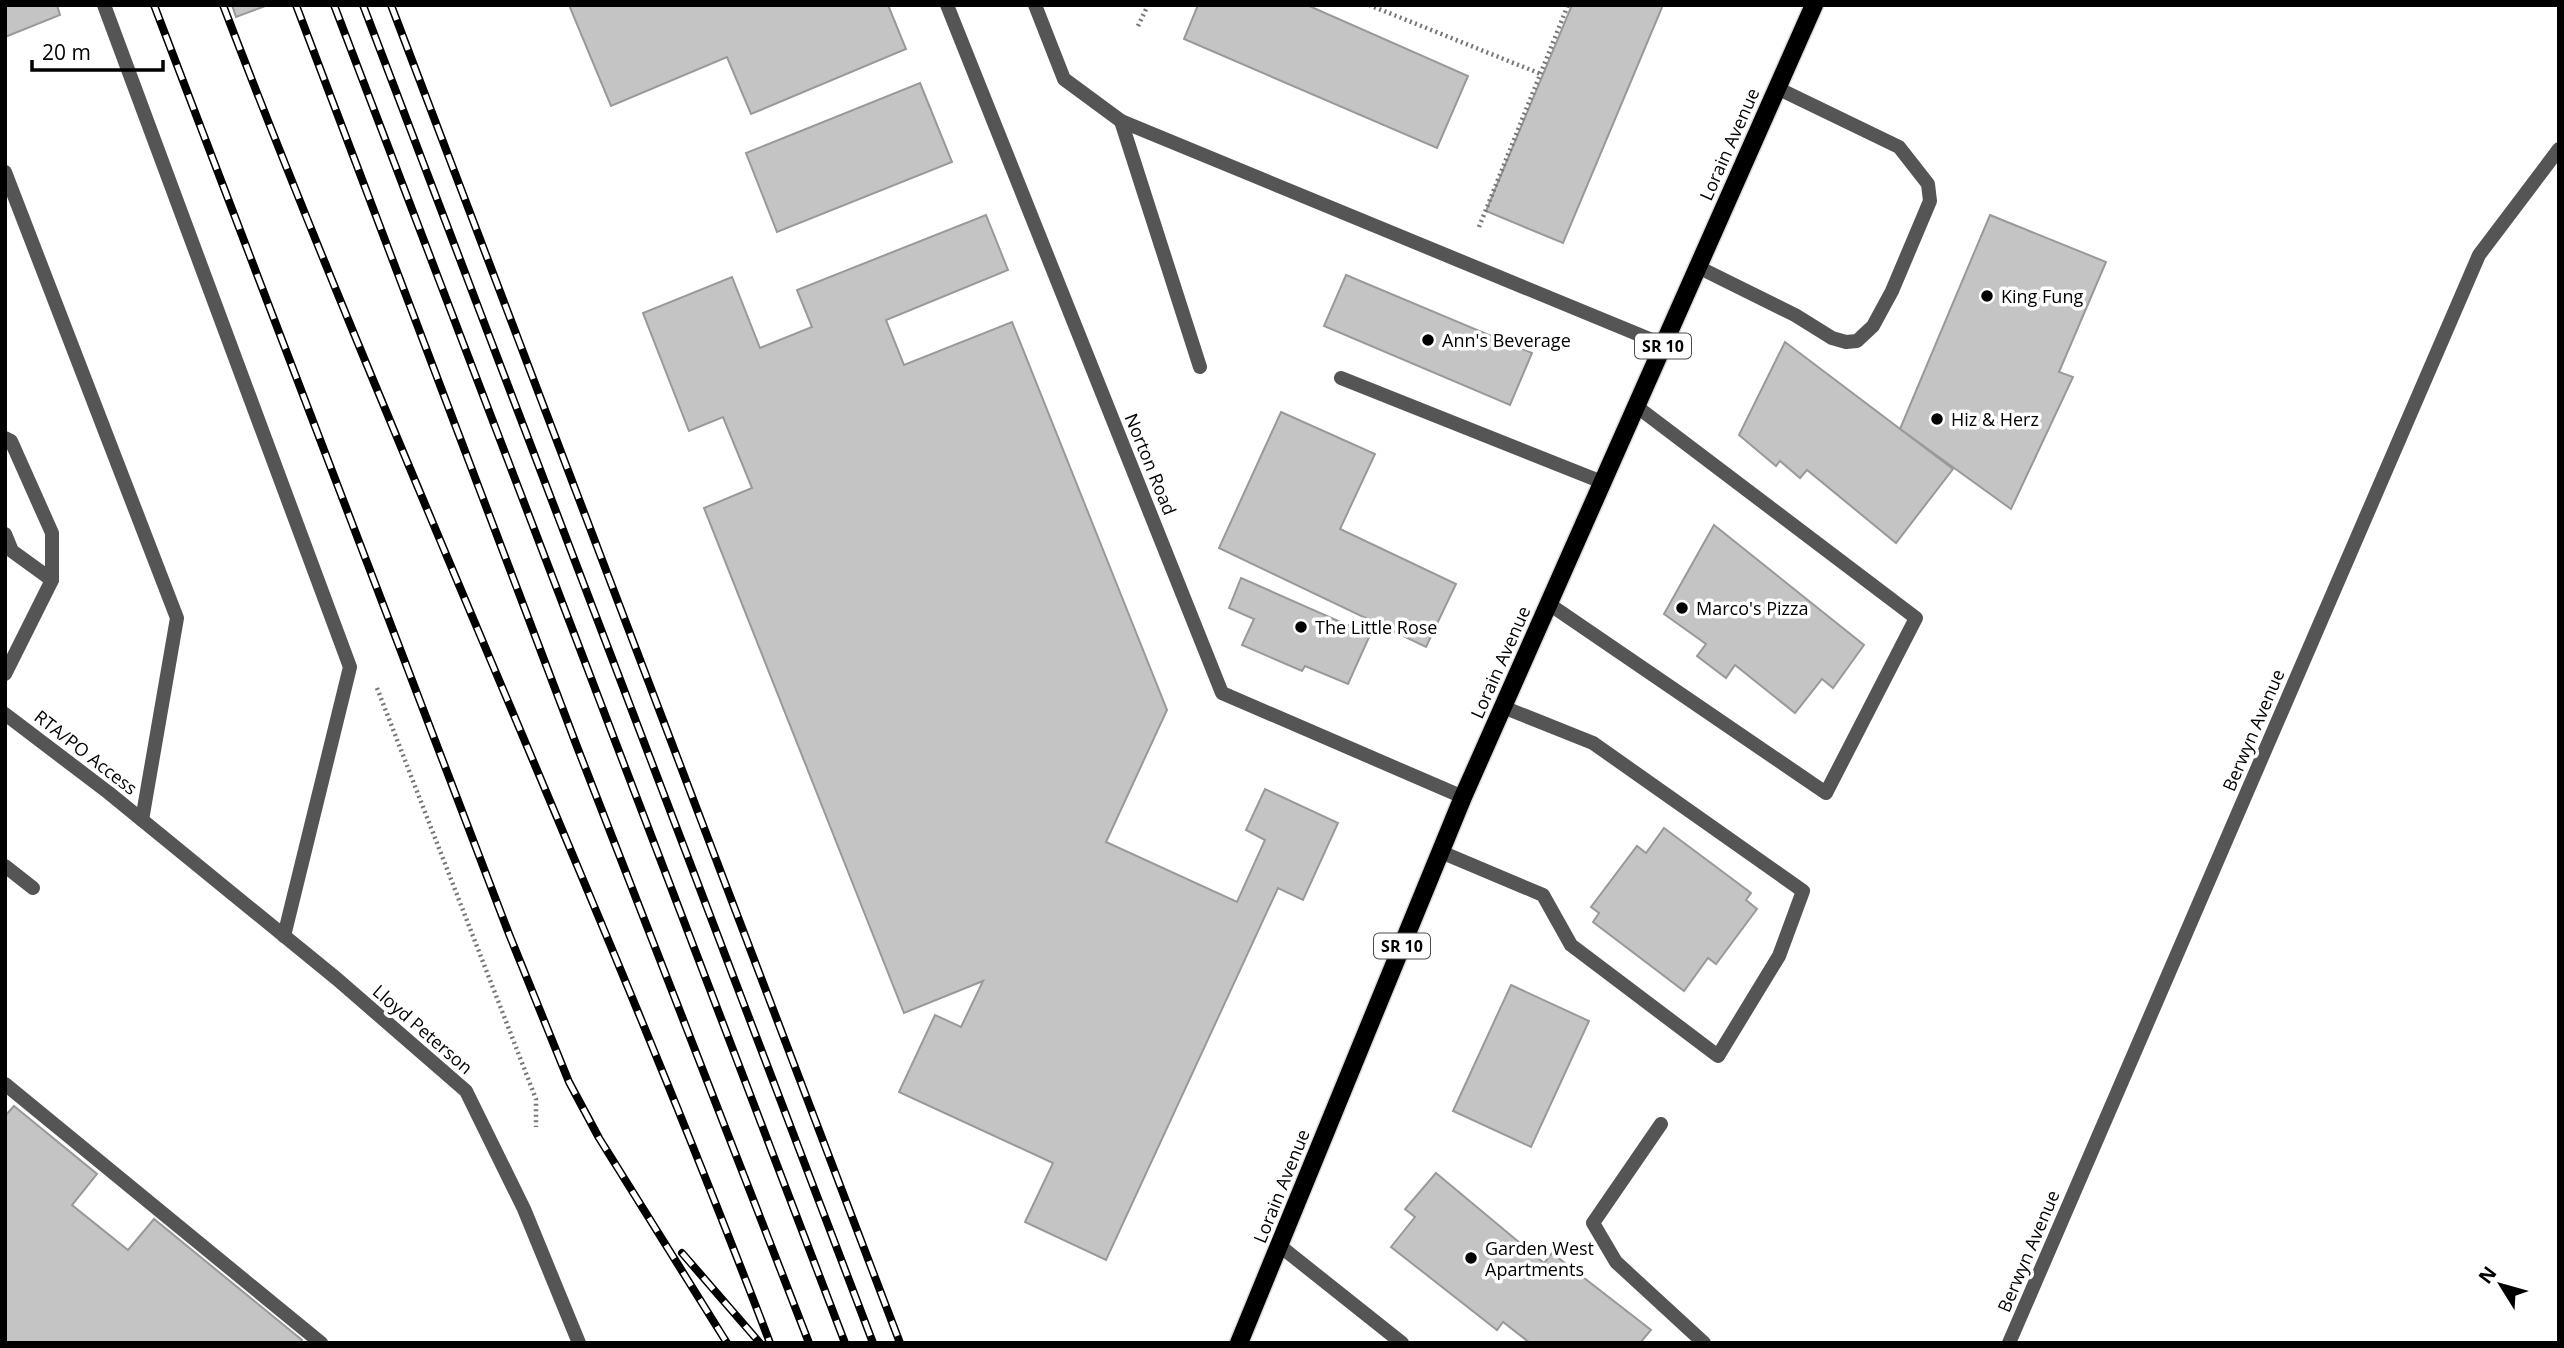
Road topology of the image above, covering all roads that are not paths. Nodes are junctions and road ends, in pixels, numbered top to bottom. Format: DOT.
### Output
graph roads {
  1 [pos="104,5"];
  2 [pos="947,5"];
  3 [pos="1035,5"];
  4 [pos="1814,5"];
  5 [pos="1777,88"];
  6 [pos="1121,121"];
  7 [pos="2559,149"];
  8 [pos="5,172"];
  9 [pos="1698,267"];
  10 [pos="1664,345"];
  11 [pos="1200,367"];
  12 [pos="1341,378"];
  13 [pos="1636,406"];
  14 [pos="5,438"];
  15 [pos="1602,482"];
  16 [pos="5,534"];
  17 [pos="52,580"];
  18 [pos="1549,604"];
  19 [pos="5,674"];
  20 [pos="1503,706"];
  21 [pos="5,714"];
  22 [pos="1463,797"];
  23 [pos="142,820"];
  24 [pos="1441,852"];
  25 [pos="5,866"];
  26 [pos="33,888"];
  27 [pos="284,936"];
  28 [pos="5,1084"];
  29 [pos="1661,1124"];
  30 [pos="1280,1246"];
  31 [pos="321,1343"];
  32 [pos="579,1343"];
  33 [pos="1239,1343"];
  34 [pos="1402,1343"];
  35 [pos="1703,1343"];
  36 [pos="2009,1343"];
  1 -- 27 [label="street"];
  2 -- 22 [label="street, Norton Road"];
  3 -- 6 [label="street"];
  4 -- 5 [label="main road, Lorain Avenue / SR 10"];
  5 -- 9 [label="main road, Lorain Avenue / SR 10"];
  5 -- 9 [label="street"];
  6 -- 10 [label="street"];
  6 -- 11 [label="street"];
  7 -- 36 [label="street, Berwyn Avenue"];
  8 -- 23 [label="street"];
  9 -- 10 [label="main road, Lorain Avenue / SR 10"];
  10 -- 13 [label="main road, Lorain Avenue / SR 10"];
  12 -- 15 [label="street"];
  13 -- 15 [label="main road, Lorain Avenue / SR 10"];
  13 -- 18 [label="street"];
  14 -- 17 [label="street"];
  15 -- 18 [label="main road, Lorain Avenue / SR 10"];
  16 -- 17 [label="street"];
  17 -- 19 [label="street"];
  18 -- 20 [label="main road, Lorain Avenue / SR 10"];
  20 -- 22 [label="main road, Lorain Avenue / SR 10"];
  20 -- 24 [label="street"];
  21 -- 23 [label="street, RTA/PO Access"];
  22 -- 24 [label="main road, Lorain Avenue / SR 10"];
  23 -- 27 [label="street, Lloyd Peterson"];
  24 -- 30 [label="main road, Lorain Avenue / SR 10"];
  25 -- 26 [label="street"];
  27 -- 32 [label="street, Lloyd Peterson"];
  28 -- 31 [label="street"];
  29 -- 35 [label="street"];
  30 -- 33 [label="main road, Lorain Avenue / SR 10"];
  30 -- 34 [label="street"];
}
